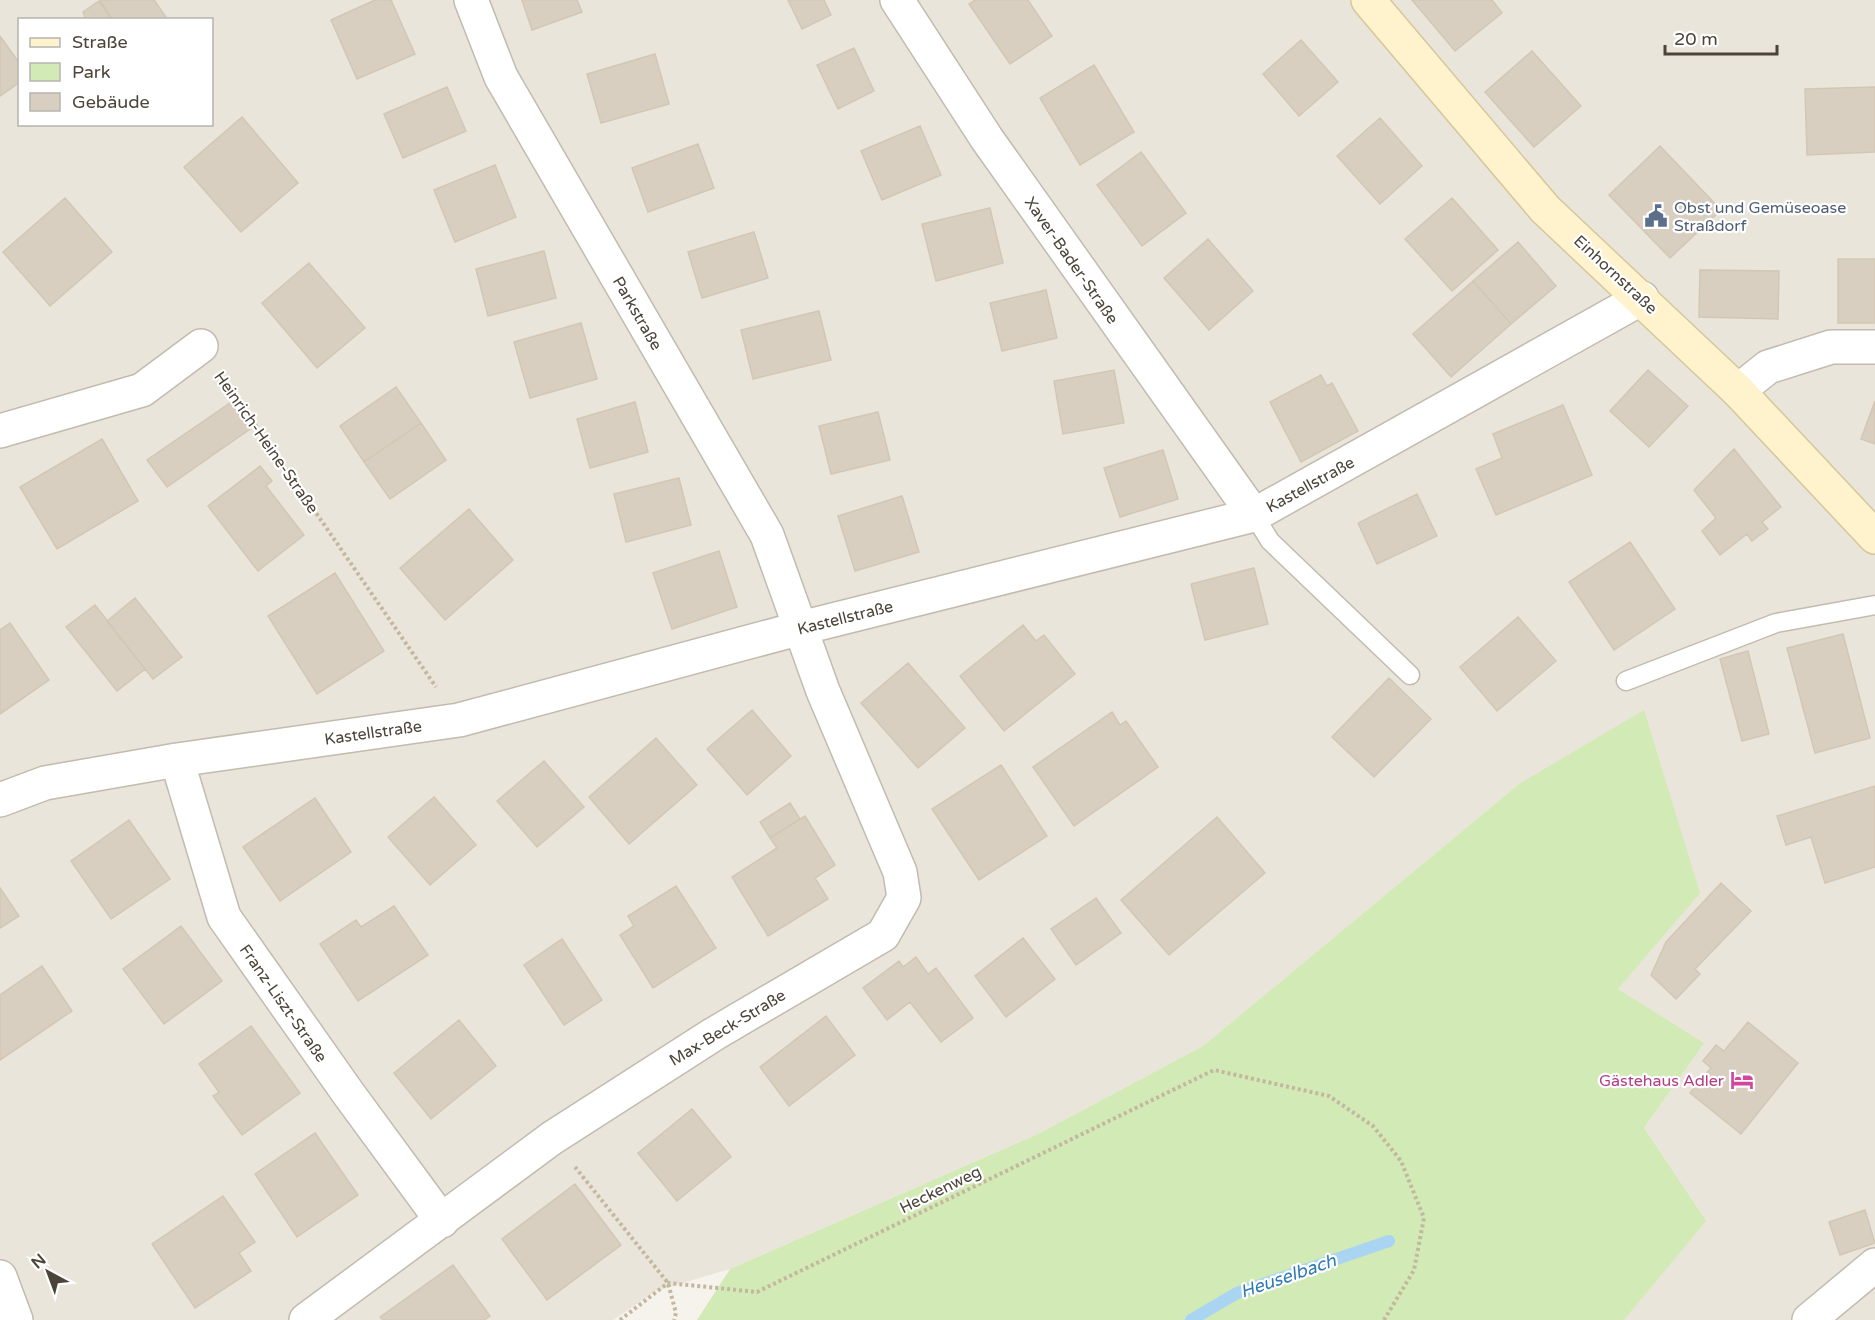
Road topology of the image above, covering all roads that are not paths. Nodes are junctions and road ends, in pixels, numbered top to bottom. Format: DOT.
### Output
graph roads {
  1 [pos="471,0"];
  2 [pos="897,0"];
  3 [pos="1368,0"];
  4 [pos="1642,298"];
  5 [pos="201,346"];
  6 [pos="1875,347"];
  7 [pos="1738,391"];
  8 [pos="0,431"];
  9 [pos="1254,515"];
  10 [pos="1875,537"];
  11 [pos="1875,605"];
  12 [pos="801,628"];
  13 [pos="1410,675"];
  14 [pos="1626,681"];
  15 [pos="177,760"];
  16 [pos="0,800"];
  17 [pos="442,1221"];
  18 [pos="1875,1265"];
  19 [pos="0,1277"];
  20 [pos="16,1320"];
  21 [pos="306,1320"];
  22 [pos="1809,1320"];
  1 -- 12 [label="street, Parkstraße"];
  2 -- 9 [label="street, Xaver-Bader-Straße"];
  3 -- 4 [label="main road, Einhornstraße"];
  4 -- 7 [label="main road, Einhornstraße"];
  4 -- 9 [label="street, Kastellstraße"];
  5 -- 8 [label="street"];
  6 -- 7 [label="street"];
  7 -- 10 [label="main road, Einhornstraße"];
  9 -- 12 [label="street, Kastellstraße"];
  9 -- 13 [label="lane"];
  11 -- 14 [label="lane"];
  12 -- 15 [label="street, Kastellstraße"];
  12 -- 17 [label="street, Max-Beck-Straße"];
  15 -- 16 [label="street, Kastellstraße"];
  15 -- 17 [label="street, Franz-Liszt-Straße"];
  17 -- 21 [label="street, Max-Beck-Straße"];
  18 -- 22 [label="street"];
  19 -- 20 [label="street"];
}
